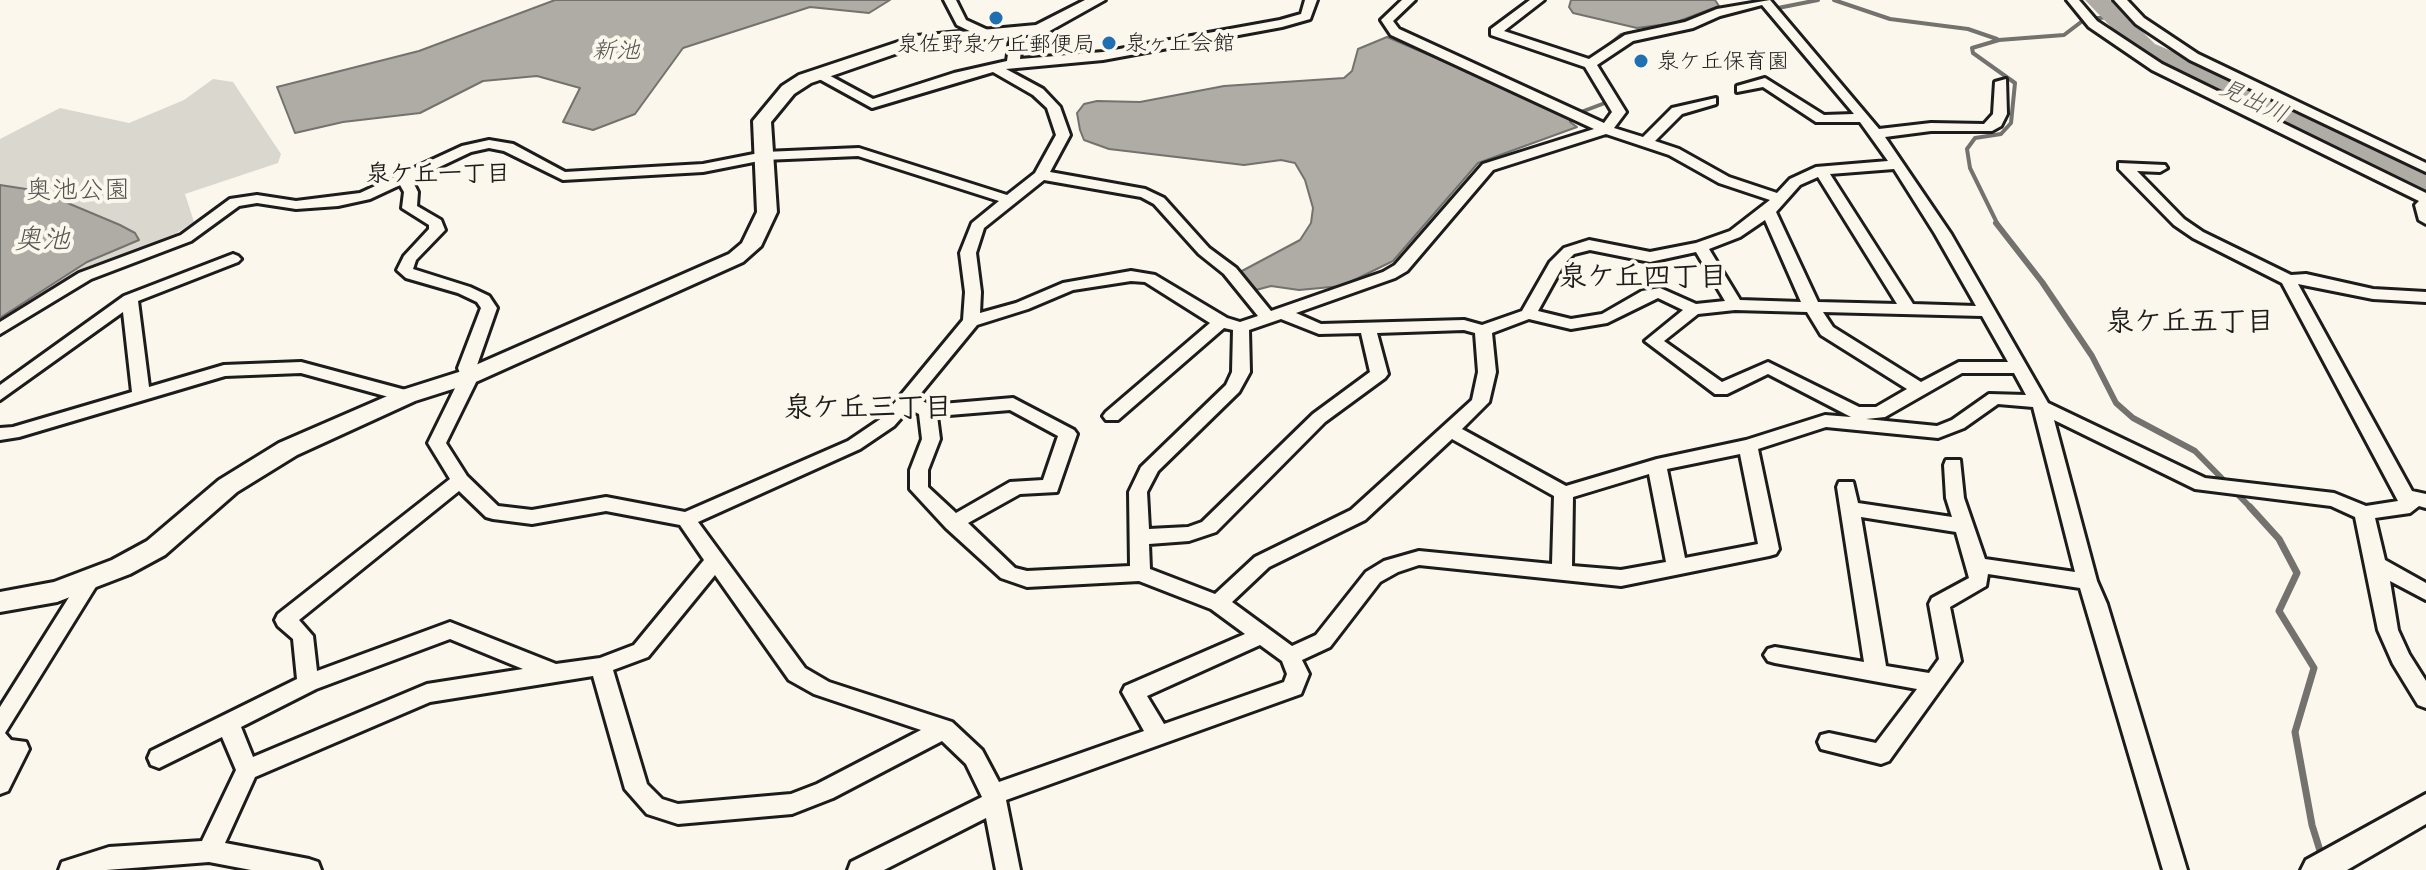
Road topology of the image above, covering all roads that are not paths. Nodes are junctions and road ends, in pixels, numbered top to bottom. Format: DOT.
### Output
graph roads {
  1 [pos="950,0"];
  2 [pos="1097,0"];
  3 [pos="1311,0"];
  4 [pos="1409,0"];
  5 [pos="1538,0"];
  6 [pos="1740,0"];
  7 [pos="2073,0"];
  8 [pos="2120,0"];
  9 [pos="1763,5"];
  10 [pos="1017,33"];
  11 [pos="986,34"];
  12 [pos="1013,63"];
  13 [pos="1590,64"];
  14 [pos="995,68"];
  15 [pos="818,75"];
  16 [pos="2001,82"];
  17 [pos="1742,89"];
  18 [pos="1711,101"];
  19 [pos="1864,118"];
  20 [pos="1606,130"];
  21 [pos="1876,134"];
  22 [pos="1646,142"];
  23 [pos="764,156"];
  24 [pos="1898,164"];
  25 [pos="2160,168"];
  26 [pos="2426,168"];
  27 [pos="1821,170"];
  28 [pos="1041,175"];
  29 [pos="404,178"];
  30 [pos="1009,200"];
  31 [pos="2426,201"];
  32 [pos="1773,204"];
  33 [pos="2426,220"];
  34 [pos="1700,247"];
  35 [pos="233,259"];
  36 [pos="2288,280"];
  37 [pos="2426,297"];
  38 [pos="130,299"];
  39 [pos="1735,305"];
  40 [pos="1812,307"];
  41 [pos="1694,309"];
  42 [pos="1908,309"];
  43 [pos="1987,311"];
  44 [pos="1528,314"];
  45 [pos="1277,317"];
  46 [pos="971,321"];
  47 [pos="1221,322"];
  48 [pos="1241,327"];
  49 [pos="1368,328"];
  50 [pos="0,329"];
  51 [pos="1483,330"];
  52 [pos="2022,368"];
  53 [pos="470,376"];
  54 [pos="1920,389"];
  55 [pos="0,394"];
  56 [pos="141,395"];
  57 [pos="407,396"];
  58 [pos="906,400"];
  59 [pos="2041,405"];
  60 [pos="928,411"];
  61 [pos="1112,416"];
  62 [pos="1452,431"];
  63 [pos="0,434"];
  64 [pos="1748,446"];
  65 [pos="1657,465"];
  66 [pos="1953,465"];
  67 [pos="460,481"];
  68 [pos="1846,487"];
  69 [pos="1564,493"];
  70 [pos="2405,497"];
  71 [pos="2426,501"];
  72 [pos="1850,509"];
  73 [pos="2364,513"];
  74 [pos="686,519"];
  75 [pos="953,523"];
  76 [pos="1964,526"];
  77 [pos="1139,537"];
  78 [pos="714,562"];
  79 [pos="2376,564"];
  80 [pos="1977,565"];
  81 [pos="1677,567"];
  82 [pos="1140,573"];
  83 [pos="1562,573"];
  84 [pos="90,580"];
  85 [pos="2087,581"];
  86 [pos="2426,592"];
  87 [pos="0,602"];
  88 [pos="1218,603"];
  89 [pos="1261,636"];
  90 [pos="1775,655"];
  91 [pos="1290,656"];
  92 [pos="601,666"];
  93 [pos="554,673"];
  94 [pos="1877,674"];
  95 [pos="308,683"];
  96 [pos="1933,683"];
  97 [pos="2426,699"];
  98 [pos="228,723"];
  99 [pos="0,726"];
  100 [pos="944,729"];
  101 [pos="1159,736"];
  102 [pos="1829,742"];
  103 [pos="0,745"];
  104 [pos="159,758"];
  105 [pos="247,770"];
  106 [pos="0,784"];
  107 [pos="993,798"];
  108 [pos="2426,808"];
  109 [pos="209,851"];
  110 [pos="71,870"];
  111 [pos="309,870"];
  112 [pos="860,870"];
  113 [pos="1008,870"];
  114 [pos="2175,870"];
  115 [pos="2317,870"];
  1 -- 11 [label="street"];
  2 -- 10 [label="street"];
  3 -- 12 [label="street"];
  4 -- 20 [label="street"];
  5 -- 13 [label="street"];
  6 -- 9 [label="street"];
  7 -- 31 [label="street"];
  8 -- 26 [label="street"];
  9 -- 13 [label="street"];
  9 -- 19 [label="street"];
  10 -- 11 [label="street"];
  10 -- 12 [label="street"];
  11 -- 15 [label="street"];
  12 -- 14 [label="street"];
  13 -- 20 [label="street"];
  14 -- 15 [label="street"];
  14 -- 28 [label="street"];
  15 -- 23 [label="street"];
  16 -- 21 [label="street"];
  17 -- 19 [label="street"];
  18 -- 22 [label="street"];
  19 -- 21 [label="street"];
  20 -- 22 [label="street"];
  20 -- 45 [label="street"];
  21 -- 24 [label="street"];
  22 -- 32 [label="street"];
  23 -- 29 [label="street"];
  23 -- 30 [label="street"];
  23 -- 53 [label="street"];
  24 -- 27 [label="street"];
  24 -- 43 [label="street"];
  25 -- 36 [label="street"];
  27 -- 32 [label="street"];
  27 -- 42 [label="street"];
  28 -- 30 [label="street"];
  28 -- 45 [label="street"];
  29 -- 50 [label="street"];
  29 -- 53 [label="street"];
  30 -- 46 [label="street"];
  31 -- 33 [label="street"];
  32 -- 34 [label="street"];
  32 -- 40 [label="street"];
  34 -- 39 [label="street"];
  34 -- 44 [label="street"];
  35 -- 38 [label="street"];
  36 -- 37 [label="street"];
  36 -- 70 [label="street"];
  38 -- 55 [label="street"];
  38 -- 56 [label="street"];
  39 -- 40 [label="street"];
  39 -- 41 [label="street"];
  40 -- 42 [label="street"];
  40 -- 54 [label="street"];
  41 -- 44 [label="street"];
  41 -- 54 [label="street"];
  42 -- 43 [label="street"];
  43 -- 52 [label="street"];
  44 -- 51 [label="street"];
  45 -- 48 [label="street"];
  45 -- 49 [label="street"];
  46 -- 47 [label="street"];
  46 -- 58 [label="street"];
  47 -- 48 [label="street"];
  47 -- 61 [label="street"];
  48 -- 77 [label="street"];
  49 -- 51 [label="street"];
  49 -- 77 [label="street"];
  51 -- 62 [label="street"];
  52 -- 54 [label="street"];
  52 -- 59 [label="street"];
  53 -- 57 [label="street"];
  53 -- 67 [label="street"];
  56 -- 57 [label="street"];
  56 -- 63 [label="street"];
  57 -- 84 [label="street"];
  58 -- 60 [label="street"];
  58 -- 74 [label="street"];
  59 -- 64 [label="street"];
  59 -- 73 [label="street"];
  59 -- 85 [label="street"];
  60 -- 75 [label="street"];
  60 -- 75 [label="street"];
  62 -- 69 [label="street"];
  62 -- 88 [label="street"];
  64 -- 65 [label="street"];
  64 -- 81 [label="street"];
  65 -- 69 [label="street"];
  65 -- 81 [label="street"];
  66 -- 76 [label="street"];
  67 -- 74 [label="street"];
  67 -- 95 [label="street"];
  68 -- 72 [label="street"];
  69 -- 83 [label="street"];
  70 -- 71 [label="street"];
  70 -- 73 [label="street"];
  72 -- 76 [label="street"];
  72 -- 94 [label="street"];
  73 -- 79 [label="street"];
  74 -- 78 [label="street"];
  75 -- 82 [label="street"];
  76 -- 80 [label="street"];
  77 -- 82 [label="street"];
  78 -- 92 [label="street"];
  78 -- 100 [label="street"];
  79 -- 86 [label="street"];
  79 -- 97 [label="street"];
  80 -- 85 [label="street"];
  80 -- 96 [label="street"];
  81 -- 83 [label="street"];
  82 -- 88 [label="street"];
  83 -- 91 [label="street"];
  84 -- 87 [label="street"];
  84 -- 99 [label="street"];
  85 -- 114 [label="street"];
  88 -- 89 [label="street"];
  89 -- 91 [label="street"];
  89 -- 101 [label="street"];
  90 -- 94 [label="street"];
  91 -- 101 [label="street"];
  92 -- 93 [label="street"];
  92 -- 100 [label="street"];
  93 -- 95 [label="street"];
  93 -- 105 [label="street"];
  94 -- 96 [label="street"];
  95 -- 98 [label="street"];
  96 -- 102 [label="street"];
  98 -- 104 [label="street"];
  98 -- 105 [label="street"];
  100 -- 107 [label="street"];
  101 -- 107 [label="street"];
  103 -- 106 [label="street"];
  105 -- 109 [label="street"];
  107 -- 112 [label="street"];
  107 -- 113 [label="street"];
  108 -- 115 [label="street"];
  109 -- 110 [label="street"];
  109 -- 111 [label="street"];
}
